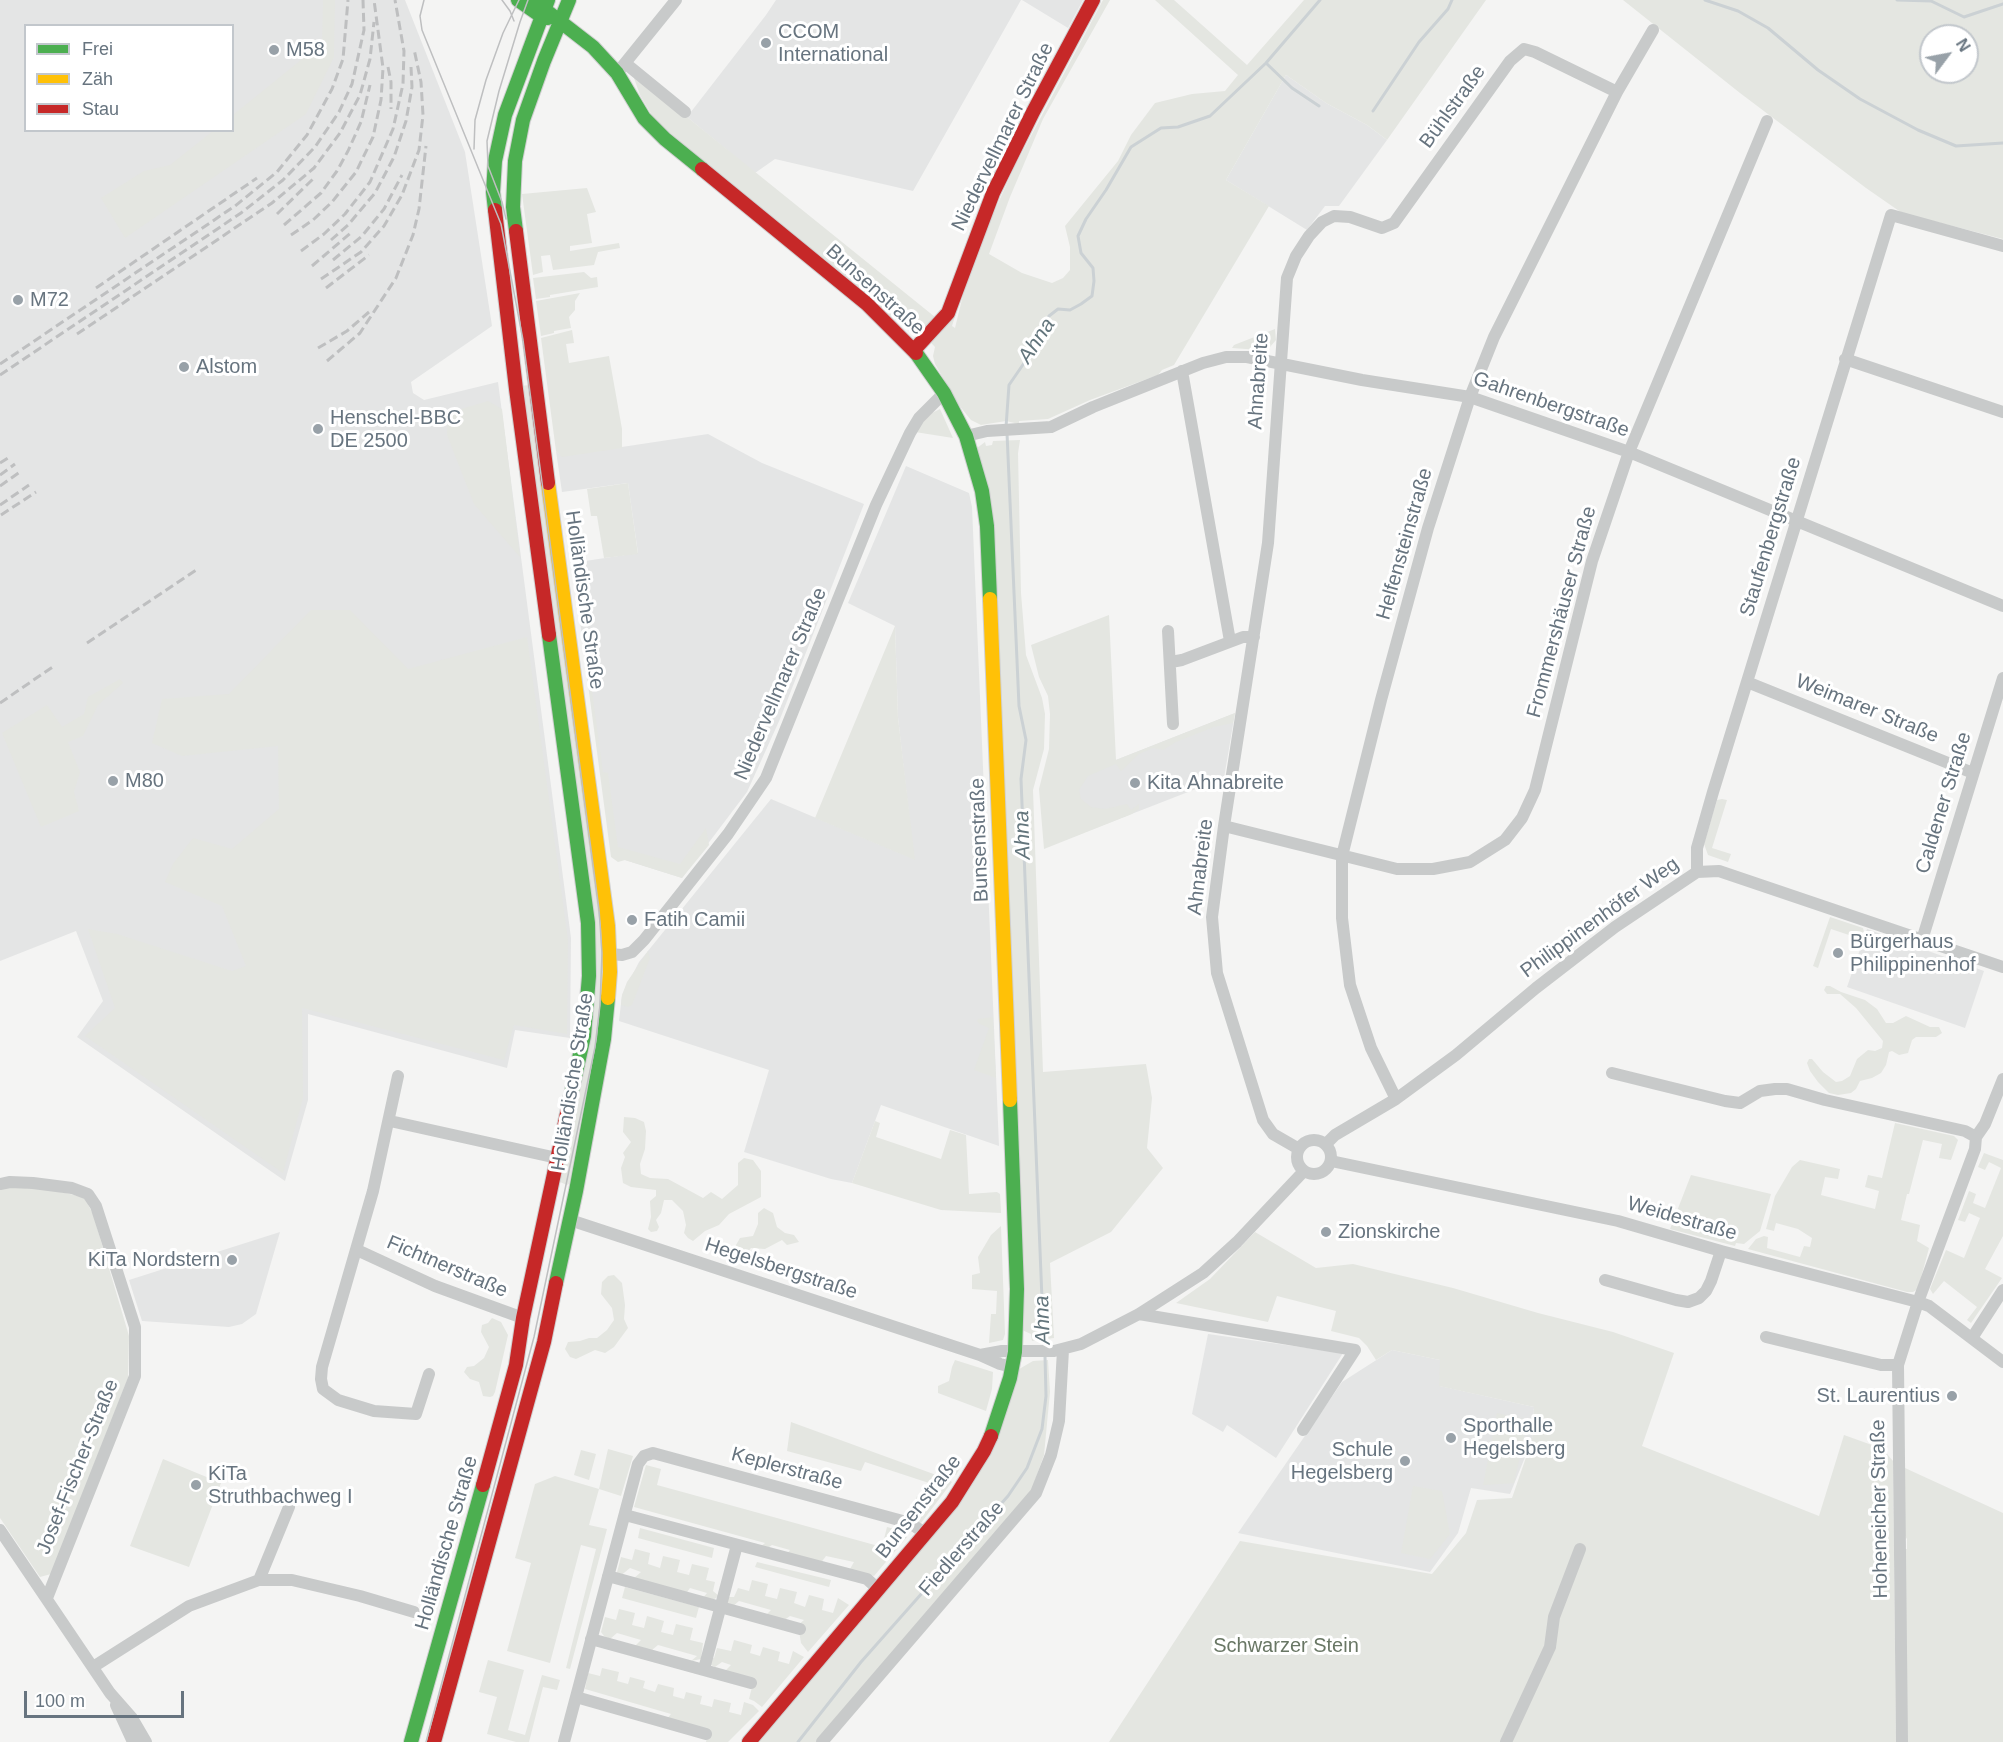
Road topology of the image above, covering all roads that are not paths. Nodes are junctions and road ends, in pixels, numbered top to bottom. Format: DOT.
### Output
graph roads {
  1 [pos="518,0"];
  2 [pos="569,0"];
  3 [pos="676,0"];
  4 [pos="1093,0"];
  5 [pos="543,6"];
  6 [pos="561,21"];
  7 [pos="1653,30"];
  8 [pos="621,68"];
  9 [pos="1617,92"];
  10 [pos="685,112"];
  11 [pos="1767,121"];
  12 [pos="1334,216"];
  13 [pos="2003,246"];
  14 [pos="914,351"];
  15 [pos="1845,360"];
  16 [pos="1280,363"];
  17 [pos="1182,371"];
  18 [pos="944,393"];
  19 [pos="1470,397"];
  20 [pos="2003,412"];
  21 [pos="966,436"];
  22 [pos="1629,452"];
  23 [pos="1797,521"];
  24 [pos="2003,606"];
  25 [pos="1168,631"];
  26 [pos="1254,637"];
  27 [pos="1230,641"];
  28 [pos="1171,662"];
  29 [pos="2003,678"];
  30 [pos="1747,682"];
  31 [pos="1173,724"];
  32 [pos="1973,773"];
  33 [pos="1224,826"];
  34 [pos="1342,856"];
  35 [pos="1697,872"];
  36 [pos="1922,940"];
  37 [pos="609,954"];
  38 [pos="2003,968"];
  39 [pos="1612,1073"];
  40 [pos="398,1076"];
  41 [pos="2003,1079"];
  42 [pos="1396,1099"];
  43 [pos="390,1121"];
  44 [pos="1977,1137"];
  45 [pos="1326,1144"];
  46 [pos="1299,1149"];
  47 [pos="557,1158"];
  48 [pos="1331,1161"];
  49 [pos="1304,1171"];
  50 [pos="552,1182"];
  51 [pos="0,1184"];
  52 [pos="576,1191"];
  53 [pos="570,1220"];
  54 [pos="357,1250"];
  55 [pos="1721,1251"];
  56 [pos="1605,1280"];
  57 [pos="2003,1290"];
  58 [pos="1918,1302"];
  59 [pos="1139,1314"];
  60 [pos="523,1318"];
  61 [pos="1766,1337"];
  62 [pos="1972,1338"];
  63 [pos="544,1342"];
  64 [pos="1059,1351"];
  65 [pos="1015,1352"];
  66 [pos="980,1355"];
  67 [pos="2003,1362"];
  68 [pos="1898,1365"];
  69 [pos="1012,1367"];
  70 [pos="429,1374"];
  71 [pos="1303,1430"];
  72 [pos="289,1507"];
  73 [pos="625,1515"];
  74 [pos="0,1530"];
  75 [pos="926,1534"];
  76 [pos="737,1545"];
  77 [pos="1581,1549"];
  78 [pos="608,1576"];
  79 [pos="259,1580"];
  80 [pos="879,1590"];
  81 [pos="47,1598"];
  82 [pos="720,1607"];
  83 [pos="414,1612"];
  84 [pos="800,1629"];
  85 [pos="591,1639"];
  86 [pos="93,1667"];
  87 [pos="704,1669"];
  88 [pos="751,1683"];
  89 [pos="110,1693"];
  90 [pos="576,1697"];
  91 [pos="124,1722"];
  92 [pos="706,1734"];
  93 [pos="122,1742"];
  94 [pos="133,1742"];
  95 [pos="146,1742"];
  96 [pos="411,1742"];
  97 [pos="434,1742"];
  98 [pos="564,1742"];
  99 [pos="749,1742"];
  100 [pos="822,1742"];
  101 [pos="1506,1742"];
  102 [pos="1902,1742"];
  1 -- 5 [label="main road"];
  2 -- 6 [label="main road, Holländische Straße"];
  3 -- 8 [label="street"];
  4 -- 14 [label="main road, Niedervellmarer Straße"];
  5 -- 6 [label="main road"];
  5 -- 47 [label="main road, Holländische Straße"];
  6 -- 8 [label="main road, Bunsenstraße"];
  6 -- 37 [label="main road, Holländische Straße"];
  7 -- 9 [label="street, Helfensteinstraße"];
  8 -- 10 [label="street, Bunsenstraße"];
  8 -- 14 [label="main road, Bunsenstraße"];
  9 -- 12 [label="street, Bühlstraße"];
  9 -- 19 [label="street, Helfensteinstraße"];
  11 -- 22 [label="street, Frommershäuser Straße"];
  12 -- 16 [label="street, Ahnabreite"];
  13 -- 15 [label="street, Staufenbergstraße"];
  14 -- 18 [label="main road, Bunsenstraße"];
  15 -- 20 [label="street"];
  15 -- 23 [label="street, Staufenbergstraße"];
  16 -- 17 [label="street, Gahrenbergstraße"];
  16 -- 19 [label="street, Gahrenbergstraße"];
  16 -- 26 [label="street, Ahnabreite"];
  17 -- 21 [label="street, Gahrenbergstraße"];
  17 -- 27 [label="street"];
  18 -- 21 [label="main road, Bunsenstraße"];
  18 -- 37 [label="street, Niedervellmarer Straße"];
  19 -- 22 [label="street, Gahrenbergstraße"];
  19 -- 34 [label="street, Helfensteinstraße"];
  21 -- 65 [label="main road, Bunsenstraße"];
  22 -- 23 [label="street, Gahrenbergstraße"];
  22 -- 34 [label="street, Frommershäuser Straße"];
  23 -- 24 [label="street, Gahrenbergstraße"];
  23 -- 30 [label="street, Staufenbergstraße"];
  25 -- 28 [label="street"];
  26 -- 27 [label="street"];
  26 -- 33 [label="street, Ahnabreite"];
  27 -- 28 [label="street"];
  28 -- 31 [label="street"];
  29 -- 32 [label="street, Caldener Straße"];
  30 -- 32 [label="street, Weimarer Straße"];
  30 -- 35 [label="street, Staufenbergstraße"];
  32 -- 36 [label="street, Caldener Straße"];
  33 -- 34 [label="street, Frommershäuser Straße"];
  33 -- 46 [label="street, Ahnabreite"];
  34 -- 42 [label="street, Helfensteinstraße"];
  35 -- 36 [label="street, Philippinenhöfer Weg"];
  35 -- 42 [label="street, Philippinenhöfer Weg"];
  36 -- 38 [label="street, Philippinenhöfer Weg"];
  37 -- 52 [label="main road, Holländische Straße"];
  39 -- 44 [label="street"];
  40 -- 43 [label="street, Fichtnerstraße"];
  41 -- 44 [label="street, Hoheneicher Straße"];
  42 -- 45 [label="street, Philippinenhöfer Weg"];
  43 -- 47 [label="street"];
  43 -- 54 [label="street, Fichtnerstraße"];
  44 -- 58 [label="street, Hoheneicher Straße"];
  45 -- 46 [label="street"];
  45 -- 48 [label="street"];
  46 -- 49 [label="street"];
  47 -- 50 [label="main road, Holländische Straße"];
  48 -- 49 [label="street"];
  48 -- 55 [label="street, Weidestraße"];
  49 -- 59 [label="street"];
  50 -- 52 [label="main road, Holländische Straße"];
  50 -- 60 [label="main road, Holländische Straße"];
  51 -- 81 [label="street, Josef-Fischer-Straße"];
  52 -- 53 [label="main road, Holländische Straße"];
  53 -- 63 [label="main road, Holländische Straße"];
  53 -- 66 [label="street, Hegelsbergstraße"];
  54 -- 60 [label="street, Fichtnerstraße"];
  54 -- 70 [label="street, Fichtnerstraße"];
  55 -- 56 [label="street"];
  55 -- 58 [label="street, Weidestraße"];
  57 -- 62 [label="street"];
  58 -- 62 [label="street, Weidestraße"];
  58 -- 68 [label="street, Hoheneicher Straße"];
  59 -- 64 [label="street, Hegelsbergstraße"];
  59 -- 71 [label="street"];
  60 -- 63 [label="main road"];
  60 -- 96 [label="main road, Holländische Straße"];
  61 -- 68 [label="street"];
  62 -- 67 [label="street, Weidestraße"];
  63 -- 97 [label="main road, Holländische Straße"];
  64 -- 65 [label="street, Hegelsbergstraße"];
  64 -- 100 [label="street, Fiedlerstraße"];
  65 -- 66 [label="street, Hegelsbergstraße"];
  65 -- 69 [label="main road, Bunsenstraße"];
  66 -- 69 [label="street, Hegelsbergstraße"];
  68 -- 102 [label="street, Hoheneicher Straße"];
  69 -- 75 [label="main road, Bunsenstraße"];
  72 -- 79 [label="street"];
  73 -- 75 [label="street, Keplerstraße"];
  73 -- 76 [label="street"];
  73 -- 78 [label="street"];
  74 -- 81 [label="street"];
  75 -- 80 [label="main road, Bunsenstraße"];
  76 -- 80 [label="street"];
  76 -- 82 [label="street"];
  77 -- 101 [label="street"];
  78 -- 82 [label="street"];
  78 -- 85 [label="street"];
  79 -- 83 [label="street"];
  79 -- 86 [label="street"];
  80 -- 99 [label="main road, Bunsenstraße"];
  81 -- 86 [label="street"];
  82 -- 84 [label="street"];
  82 -- 87 [label="street"];
  85 -- 87 [label="street"];
  85 -- 90 [label="street"];
  86 -- 89 [label="street"];
  87 -- 88 [label="street"];
  89 -- 91 [label="street"];
  89 -- 95 [label="street"];
  90 -- 92 [label="street"];
  90 -- 98 [label="street"];
  91 -- 93 [label="street"];
  91 -- 94 [label="street"];
}
